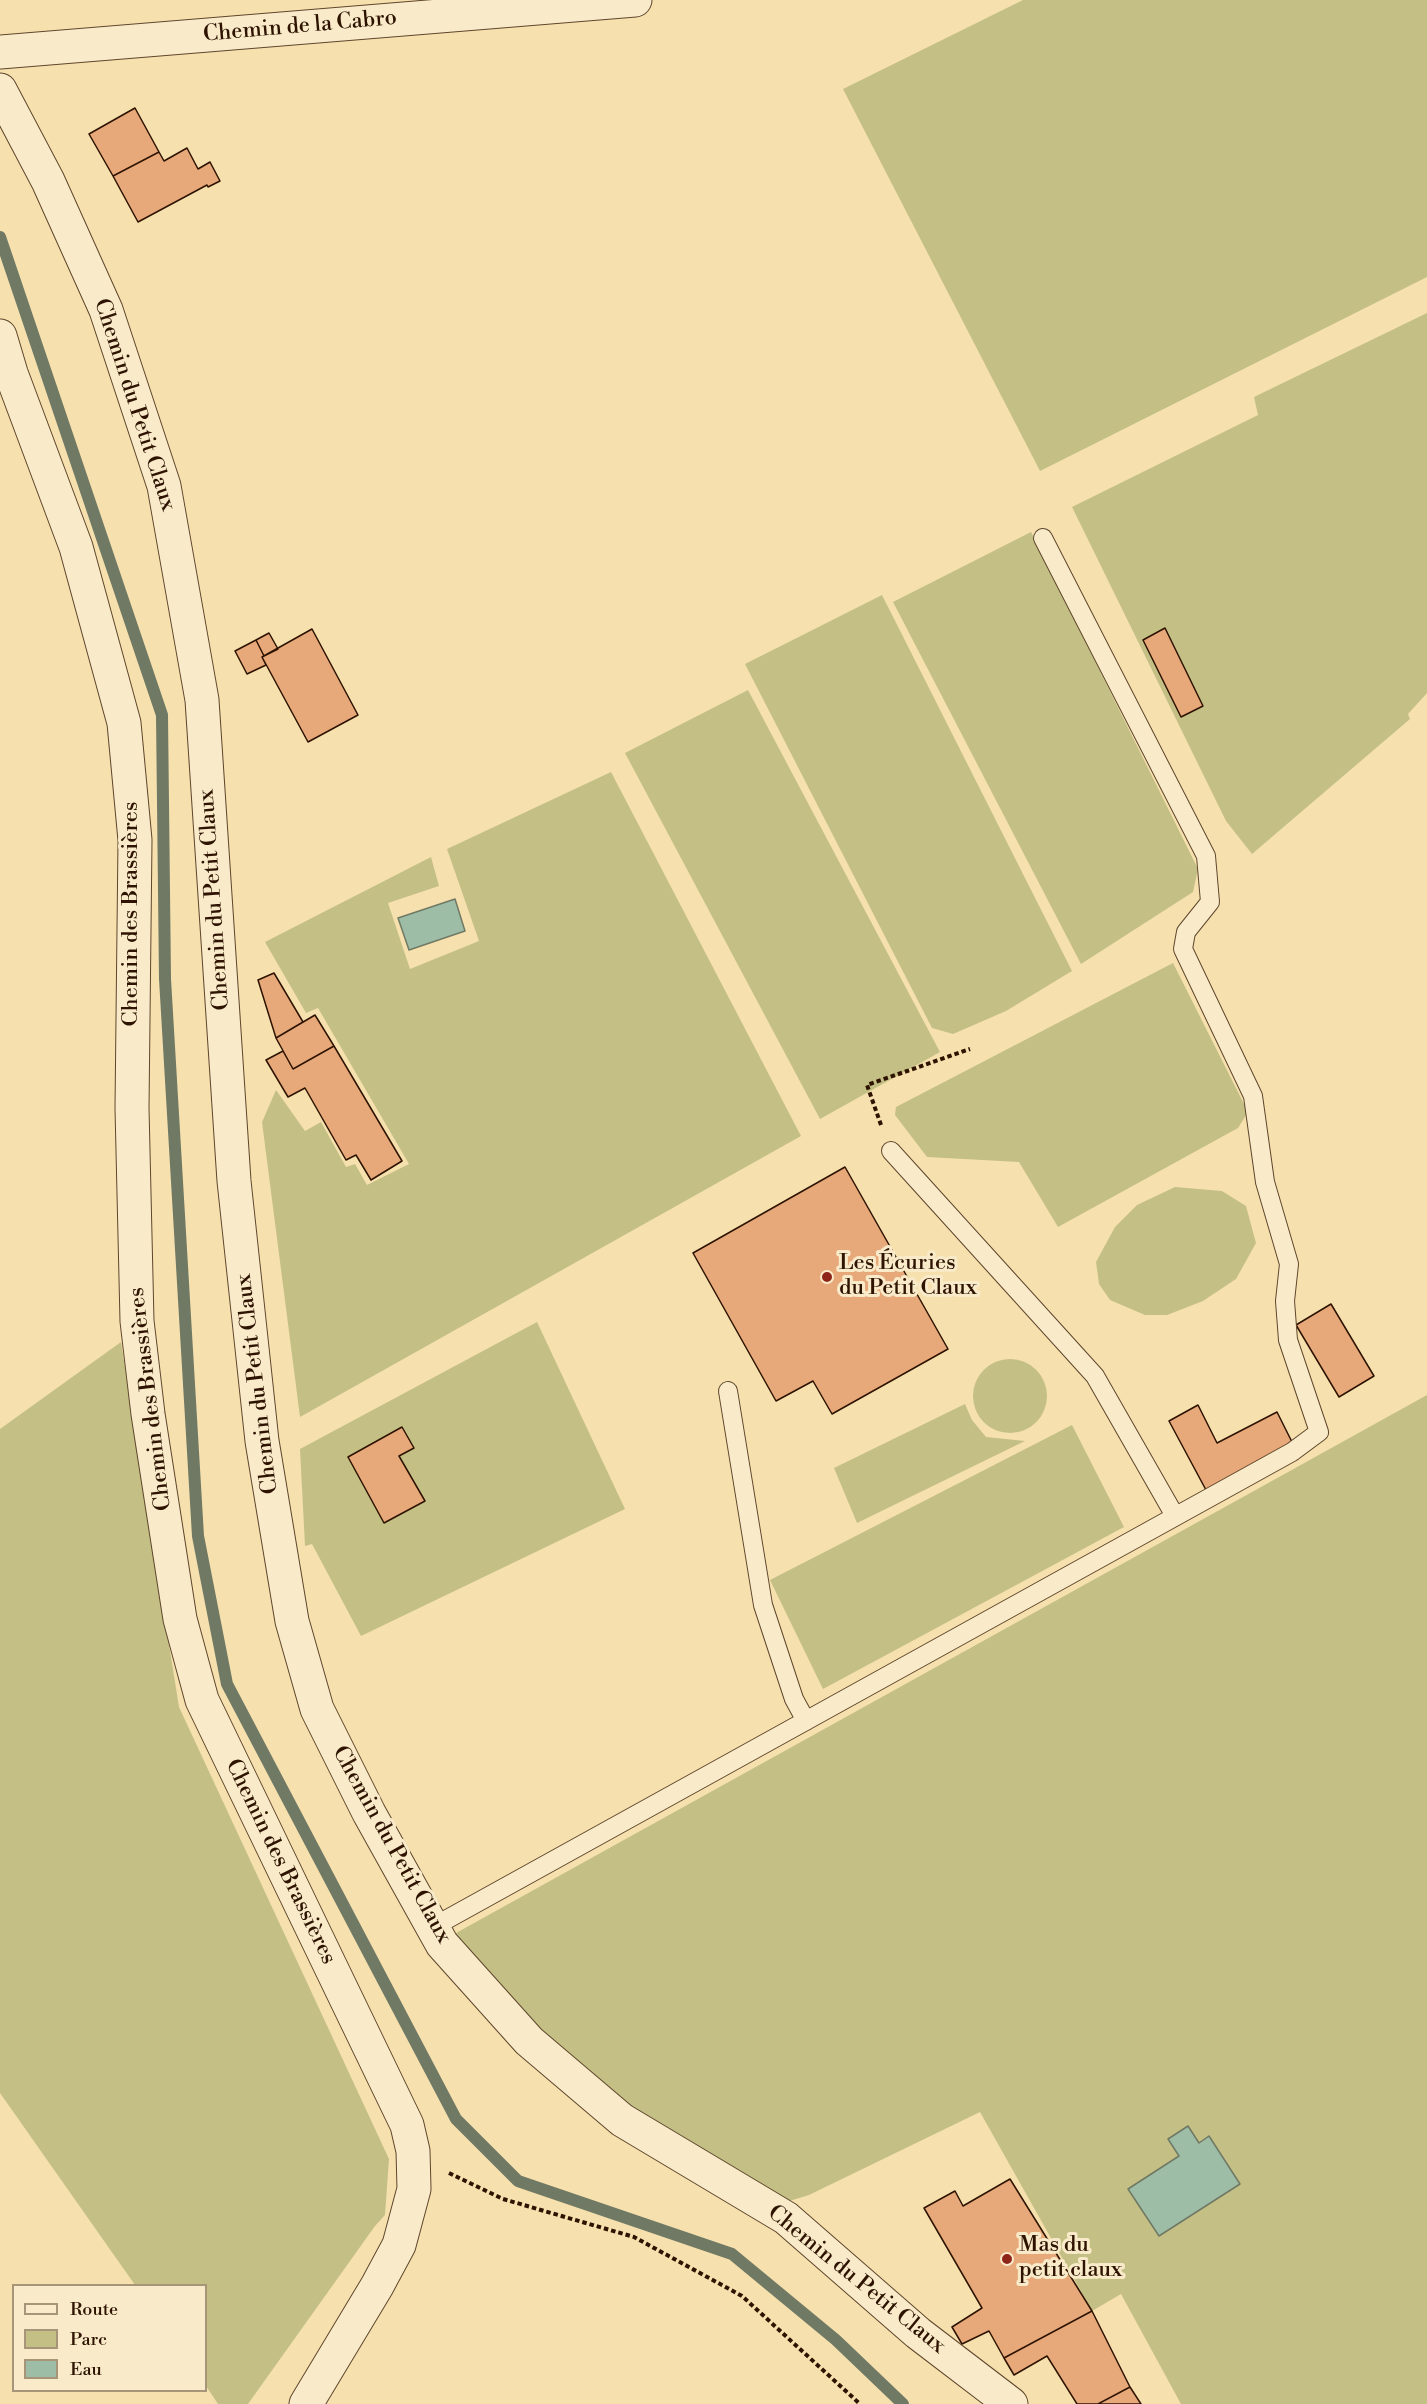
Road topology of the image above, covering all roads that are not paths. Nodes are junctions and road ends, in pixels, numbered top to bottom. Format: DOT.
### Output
graph roads {
  1 [pos="635,0"];
  2 [pos="0,52"];
  3 [pos="0,90"];
  4 [pos="0,336"];
  5 [pos="1043,538"];
  6 [pos="891,1151"];
  7 [pos="728,1391"];
  8 [pos="1175,1516"];
  9 [pos="806,1721"];
  10 [pos="433,1927"];
  11 [pos="306,2404"];
  12 [pos="1011,2404"];
  1 -- 2 [label="street, Chemin de la Cabro"];
  3 -- 10 [label="street, Chemin du Petit Claux"];
  4 -- 11 [label="street, Chemin des Brassières"];
  5 -- 8 [label="lane"];
  6 -- 8 [label="lane"];
  7 -- 9 [label="lane"];
  8 -- 9 [label="lane"];
  9 -- 10 [label="lane"];
  10 -- 12 [label="street, Chemin du Petit Claux"];
}
